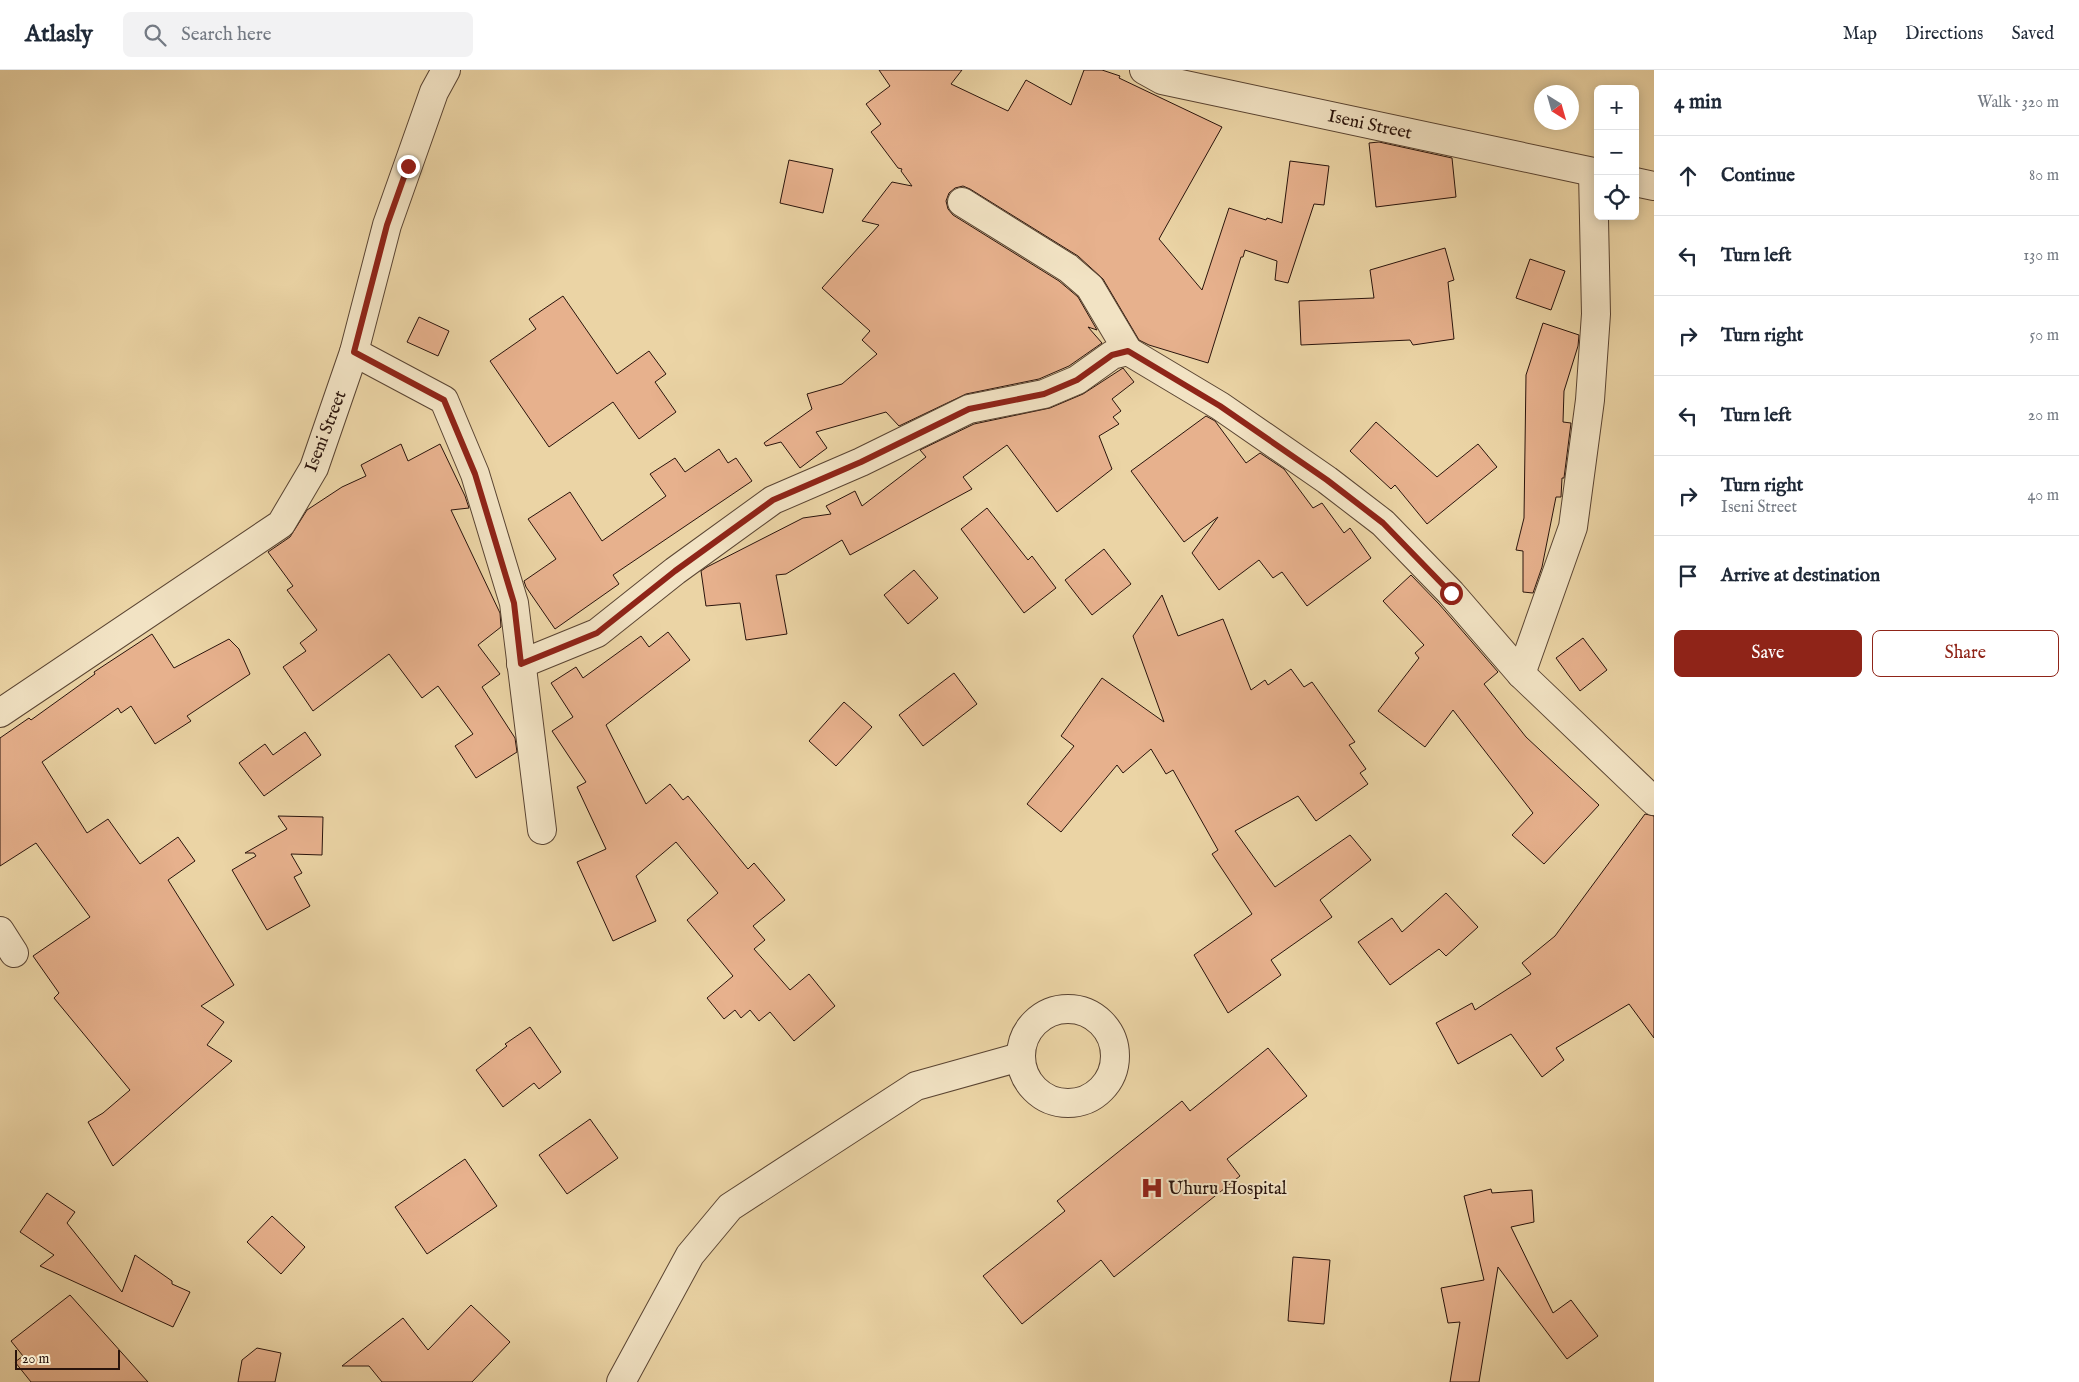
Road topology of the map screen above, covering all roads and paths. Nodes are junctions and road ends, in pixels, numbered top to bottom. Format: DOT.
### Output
graph roads {
  1 [pos="446,70"];
  2 [pos="1144,70"];
  3 [pos="1594,173"];
  4 [pos="1595,175"];
  5 [pos="1639,183"];
  6 [pos="1654,186"];
  7 [pos="962,202"];
  8 [pos="1128,351"];
  9 [pos="354,352"];
  10 [pos="521,664"];
  11 [pos="1521,674"];
  12 [pos="0,713"];
  13 [pos="1654,800"];
  14 [pos="542,830"];
  15 [pos="1020,1057"];
  16 [pos="622,1382"];
  1 -- 9 [label="street, Iseni Street"];
  2 -- 3 [label="street, Iseni Street"];
  4 -- 11 [label="street"];
  5 -- 6 [label="street"];
  7 -- 8 [label="street"];
  8 -- 10 [label="street"];
  8 -- 11 [label="street"];
  9 -- 10 [label="street"];
  9 -- 12 [label="street, Iseni Street"];
  10 -- 14 [label="street"];
  11 -- 13 [label="street"];
  15 -- 16 [label="street"];
}
